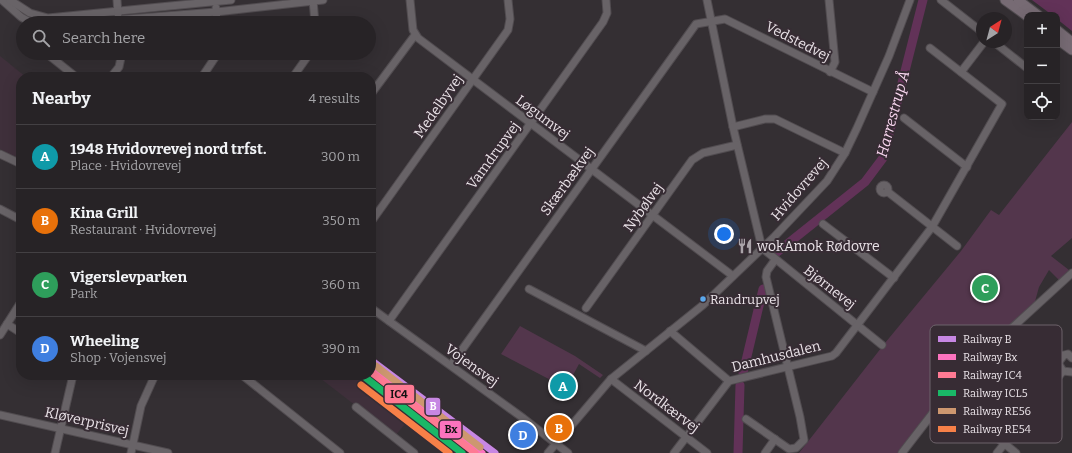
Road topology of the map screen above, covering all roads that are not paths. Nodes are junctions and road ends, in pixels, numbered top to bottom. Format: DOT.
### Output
graph roads {
  1 [pos="2,0"];
  2 [pos="10,0"];
  3 [pos="117,0"];
  4 [pos="231,0"];
  5 [pos="313,0"];
  6 [pos="323,0"];
  7 [pos="410,0"];
  8 [pos="508,0"];
  9 [pos="606,0"];
  10 [pos="707,0"];
  11 [pos="830,0"];
  12 [pos="910,0"];
  13 [pos="941,0"];
  14 [pos="1005,0"];
  15 [pos="1018,0"];
  16 [pos="215,1"];
  17 [pos="118,11"];
  18 [pos="216,12"];
  19 [pos="1034,12"];
  20 [pos="1024,14"];
  21 [pos="34,15"];
  22 [pos="20,16"];
  23 [pos="39,16"];
  24 [pos="68,16"];
  25 [pos="118,16"];
  26 [pos="173,16"];
  27 [pos="216,16"];
  28 [pos="314,16"];
  29 [pos="710,20"];
  30 [pos="976,27"];
  31 [pos="1060,32"];
  32 [pos="415,35"];
  33 [pos="1060,41"];
  34 [pos="1072,42"];
  35 [pos="930,48"];
  36 [pos="979,48"];
  37 [pos="1002,48"];
  38 [pos="1072,50"];
  39 [pos="55,60"];
  40 [pos="120,60"];
  41 [pos="213,60"];
  42 [pos="305,60"];
  43 [pos="1024,66"];
  44 [pos="70,72"];
  45 [pos="115,72"];
  46 [pos="205,72"];
  47 [pos="297,72"];
  48 [pos="830,72"];
  49 [pos="961,72"];
  50 [pos="472,80"];
  51 [pos="376,87"];
  52 [pos="873,92"];
  53 [pos="904,118"];
  54 [pos="531,124"];
  55 [pos="733,126"];
  56 [pos="737,145"];
  57 [pos="845,153"];
  58 [pos="0,154"];
  59 [pos="16,162"];
  60 [pos="967,167"];
  61 [pos="591,169"];
  62 [pos="888,192"];
  63 [pos="0,208"];
  64 [pos="376,215"];
  65 [pos="653,215"];
  66 [pos="16,217"];
  67 [pos="823,224"];
  68 [pos="932,227"];
  69 [pos="957,246"];
  70 [pos="762,248"];
  71 [pos="775,260"];
  72 [pos="1071,275"];
  73 [pos="733,276"];
  74 [pos="894,278"];
  75 [pos="529,289"];
  76 [pos="586,308"];
  77 [pos="16,310"];
  78 [pos="376,312"];
  79 [pos="389,321"];
  80 [pos="7,324"];
  81 [pos="857,325"];
  82 [pos="1015,325"];
  83 [pos="16,330"];
  84 [pos="670,331"];
  85 [pos="0,335"];
  86 [pos="882,345"];
  87 [pos="646,351"];
  88 [pos="1062,358"];
  89 [pos="1072,358"];
  90 [pos="451,365"];
  91 [pos="788,366"];
  92 [pos="1063,371"];
  93 [pos="1072,372"];
  94 [pos="611,379"];
  95 [pos="72,380"];
  96 [pos="153,380"];
  97 [pos="248,380"];
  98 [pos="729,381"];
  99 [pos="356,407"];
  100 [pos="0,415"];
  101 [pos="930,416"];
  102 [pos="746,419"];
  103 [pos="60,428"];
  104 [pos="686,437"];
  105 [pos="775,439"];
  106 [pos="556,443"];
  107 [pos="1005,444"];
  108 [pos="133,445"];
  109 [pos="55,453"];
  110 [pos="131,453"];
  111 [pos="168,453"];
  112 [pos="340,453"];
  113 [pos="414,453"];
  114 [pos="548,453"];
  115 [pos="568,453"];
  116 [pos="674,453"];
  117 [pos="707,453"];
  118 [pos="765,453"];
  119 [pos="902,453"];
  120 [pos="997,453"];
  121 [pos="1016,453"];
  1 -- 22 [label="street"];
  2 -- 21 [label="street"];
  3 -- 17 [label="street"];
  4 -- 16 [label="street"];
  5 -- 6 [label="street"];
  5 -- 18 [label="street"];
  5 -- 28 [label="street"];
  7 -- 32 [label="street"];
  8 -- 50 [label="street, Medelbyvej"];
  9 -- 54 [label="street, Vamdrupvej"];
  10 -- 29 [label="street"];
  11 -- 48 [label="street"];
  12 -- 52 [label="street, Hvidovrevej"];
  13 -- 30 [label="street"];
  14 -- 20 [label="main road"];
  15 -- 19 [label="main road"];
  16 -- 17 [label="street"];
  16 -- 18 [label="street"];
  17 -- 24 [label="street"];
  17 -- 25 [label="street"];
  18 -- 26 [label="street"];
  18 -- 27 [label="street"];
  21 -- 23 [label="street"];
  29 -- 48 [label="street, Vedstedvej"];
  29 -- 55 [label="street"];
  29 -- 61 [label="street, Skærbækvej"];
  31 -- 34 [label="main road"];
  32 -- 50 [label="street, Løgumvej"];
  32 -- 51 [label="street"];
  33 -- 38 [label="main road"];
  35 -- 49 [label="street, Damhusdalen"];
  36 -- 49 [label="street"];
  37 -- 43 [label="street"];
  39 -- 44 [label="street"];
  40 -- 45 [label="street"];
  41 -- 46 [label="street"];
  42 -- 47 [label="street"];
  48 -- 52 [label="street, Vedstedvej"];
  49 -- 60 [label="street, Damhusdalen"];
  50 -- 54 [label="street, Løgumvej"];
  50 -- 64 [label="street, Medelbyvej"];
  52 -- 57 [label="street, Hvidovrevej"];
  53 -- 60 [label="street"];
  54 -- 61 [label="street, Løgumvej"];
  54 -- 79 [label="street, Vamdrupvej"];
  55 -- 56 [label="street"];
  55 -- 57 [label="street"];
  56 -- 65 [label="street, Nybølvej"];
  56 -- 70 [label="street"];
  57 -- 70 [label="street, Hvidovrevej"];
  58 -- 59 [label="street"];
  60 -- 68 [label="street, Damhusdalen"];
  61 -- 65 [label="street, Løgumvej"];
  61 -- 90 [label="street, Skærbækvej"];
  62 -- 68 [label="street"];
  63 -- 66 [label="street"];
  65 -- 73 [label="street, Løgumvej"];
  65 -- 76 [label="street, Nybølvej"];
  67 -- 74 [label="street"];
  68 -- 69 [label="street"];
  68 -- 74 [label="street, Damhusdalen"];
  70 -- 71 [label="street, Bjørnevej"];
  70 -- 73 [label="street, Hvidovrevej"];
  71 -- 81 [label="street, Bjørnevej"];
  71 -- 91 [label="street"];
  72 -- 82 [label="street"];
  73 -- 84 [label="street, Hvidovrevej"];
  74 -- 81 [label="street, Damhusdalen"];
  75 -- 87 [label="street"];
  77 -- 80 [label="street"];
  78 -- 79 [label="street, Vojensvej"];
  79 -- 90 [label="street, Vojensvej"];
  80 -- 83 [label="street"];
  80 -- 85 [label="street"];
  81 -- 86 [label="street, Bjørnevej"];
  81 -- 91 [label="street, Damhusdalen"];
  84 -- 87 [label="street, Hvidovrevej"];
  84 -- 98 [label="street"];
  87 -- 94 [label="street, Hvidovrevej"];
  88 -- 89 [label="street"];
  90 -- 106 [label="street, Vojensvej"];
  91 -- 98 [label="street, Damhusdalen"];
  91 -- 105 [label="street"];
  92 -- 93 [label="street"];
  94 -- 104 [label="street, Nordkærvej"];
  94 -- 106 [label="street, Hvidovrevej"];
  95 -- 103 [label="street"];
  96 -- 108 [label="street"];
  97 -- 112 [label="street"];
  98 -- 104 [label="street, Damhusdalen"];
  99 -- 113 [label="street"];
  100 -- 103 [label="street, Kløverprisvej"];
  101 -- 119 [label="street"];
  102 -- 105 [label="street"];
  103 -- 108 [label="street, Kløverprisvej"];
  103 -- 109 [label="street"];
  104 -- 116 [label="street, Damhusdalen"];
  104 -- 117 [label="street, Nordkærvej"];
  105 -- 118 [label="street"];
  106 -- 114 [label="street, Hvidovrevej"];
  106 -- 115 [label="street, Vojensvej"];
  107 -- 120 [label="street"];
  107 -- 121 [label="street"];
  108 -- 110 [label="street"];
  108 -- 111 [label="street, Kløverprisvej"];
}
